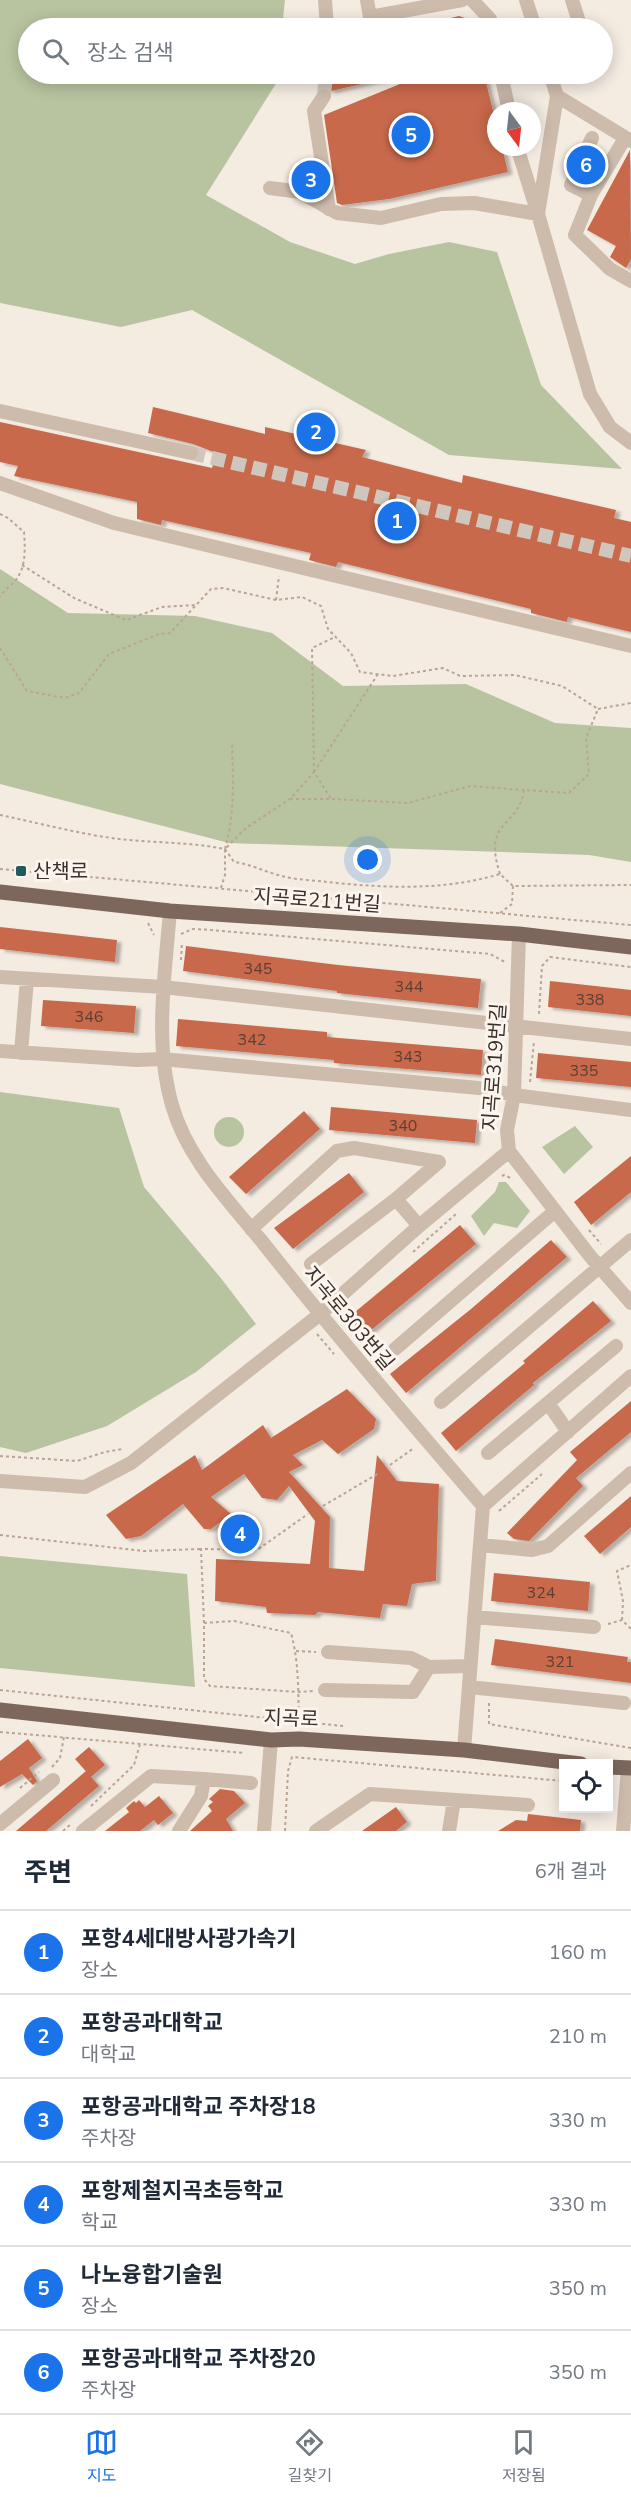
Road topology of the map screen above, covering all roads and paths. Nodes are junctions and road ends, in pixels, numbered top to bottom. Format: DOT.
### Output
graph roads {
  1 [pos="325,0"];
  2 [pos="367,0"];
  3 [pos="462,0"];
  4 [pos="472,0"];
  5 [pos="526,0"];
  6 [pos="572,0"];
  7 [pos="326,18"];
  8 [pos="489,18"];
  9 [pos="532,18"];
  10 [pos="578,18"];
  11 [pos="503,84"];
  12 [pos="553,84"];
  13 [pos="324,96"];
  14 [pos="557,96"];
  15 [pos="507,102"];
  16 [pos="592,138"];
  17 [pos="628,139"];
  18 [pos="520,156"];
  19 [pos="270,188"];
  20 [pos="591,195"];
  21 [pos="329,209"];
  22 [pos="538,214"];
  23 [pos="631,281"];
  24 [pos="0,411"];
  25 [pos="631,443"];
  26 [pos="191,453"];
  27 [pos="0,483"];
  28 [pos="0,514"];
  29 [pos="281,563"];
  30 [pos="22,565"];
  31 [pos="0,597"];
  32 [pos="276,600"];
  33 [pos="195,605"];
  34 [pos="334,638"];
  35 [pos="631,646"];
  36 [pos="0,648"];
  37 [pos="378,674"];
  38 [pos="631,703"];
  39 [pos="598,709"];
  40 [pos="232,742"];
  41 [pos="314,772"];
  42 [pos="524,790"];
  43 [pos="290,799"];
  44 [pos="331,799"];
  45 [pos="0,815"];
  46 [pos="225,849"];
  47 [pos="0,869"];
  48 [pos="500,874"];
  49 [pos="631,885"];
  50 [pos="513,886"];
  51 [pos="221,888"];
  52 [pos="0,892"];
  53 [pos="170,911"];
  54 [pos="499,913"];
  55 [pos="631,925"];
  56 [pos="519,934"];
  57 [pos="631,947"];
  58 [pos="183,950"];
  59 [pos="508,965"];
  60 [pos="631,967"];
  61 [pos="0,977"];
  62 [pos="27,979"];
  63 [pos="163,987"];
  64 [pos="539,1014"];
  65 [pos="517,1027"];
  66 [pos="535,1038"];
  67 [pos="631,1039"];
  68 [pos="0,1051"];
  69 [pos="21,1053"];
  70 [pos="162,1059"];
  71 [pos="530,1082"];
  72 [pos="514,1095"];
  73 [pos="631,1110"];
  74 [pos="509,1151"];
  75 [pos="496,1180"];
  76 [pos="515,1180"];
  77 [pos="396,1199"];
  78 [pos="555,1211"];
  79 [pos="459,1212"];
  80 [pos="419,1226"];
  81 [pos="251,1228"];
  82 [pos="435,1234"];
  83 [pos="631,1240"];
  84 [pos="311,1264"];
  85 [pos="600,1267"];
  86 [pos="631,1303"];
  87 [pos="319,1315"];
  88 [pos="316,1333"];
  89 [pos="616,1346"];
  90 [pos="395,1349"];
  91 [pos="339,1360"];
  92 [pos="631,1376"];
  93 [pos="441,1402"];
  94 [pos="548,1403"];
  95 [pos="568,1432"];
  96 [pos="414,1448"];
  97 [pos="125,1454"];
  98 [pos="488,1454"];
  99 [pos="0,1456"];
  100 [pos="390,1465"];
  101 [pos="379,1473"];
  102 [pos="631,1473"];
  103 [pos="0,1481"];
  104 [pos="323,1506"];
  105 [pos="483,1506"];
  106 [pos="308,1514"];
  107 [pos="0,1535"];
  108 [pos="480,1545"];
  109 [pos="201,1550"];
  110 [pos="631,1565"];
  111 [pos="474,1617"];
  112 [pos="622,1620"];
  113 [pos="204,1623"];
  114 [pos="594,1627"];
  115 [pos="631,1629"];
  116 [pos="296,1651"];
  117 [pos="328,1652"];
  118 [pos="470,1666"];
  119 [pos="429,1667"];
  120 [pos="469,1687"];
  121 [pos="0,1690"];
  122 [pos="326,1690"];
  123 [pos="298,1692"];
  124 [pos="489,1695"];
  125 [pos="624,1703"];
  126 [pos="0,1710"];
  127 [pos="299,1721"];
  128 [pos="325,1724"];
  129 [pos="0,1732"];
  130 [pos="64,1737"];
  131 [pos="299,1739"];
  132 [pos="271,1740"];
  133 [pos="140,1744"];
  134 [pos="631,1748"];
  135 [pos="464,1750"];
  136 [pos="245,1753"];
  137 [pos="559,1761"];
  138 [pos="613,1767"];
  139 [pos="630,1768"];
  140 [pos="204,1779"];
  141 [pos="53,1780"];
  142 [pos="559,1781"];
  143 [pos="251,1783"];
  144 [pos="454,1800"];
  145 [pos="528,1805"];
  146 [pos="86,1810"];
  147 [pos="78,1817"];
  148 [pos="0,1824"];
  149 [pos="63,1831"];
  150 [pos="83,1831"];
  151 [pos="179,1831"];
  152 [pos="264,1831"];
  153 [pos="285,1831"];
  154 [pos="315,1831"];
  155 [pos="449,1831"];
  156 [pos="623,1831"];
  1 -- 7 [label="street"];
  2 -- 3 [label="street"];
  4 -- 8 [label="street"];
  5 -- 9 [label="street"];
  6 -- 10 [label="street"];
  11 -- 15 [label="street"];
  12 -- 14 [label="street"];
  13 -- 21 [label="street"];
  14 -- 17 [label="street"];
  14 -- 22 [label="street"];
  16 -- 20 [label="street"];
  17 -- 20 [label="street"];
  18 -- 22 [label="street"];
  19 -- 21 [label="street"];
  20 -- 23 [label="street"];
  21 -- 22 [label="street"];
  22 -- 25 [label="street"];
  24 -- 26 [label="street"];
  27 -- 29 [label="street"];
  28 -- 30 [label="path"];
  29 -- 32 [label="path"];
  29 -- 35 [label="street"];
  30 -- 31 [label="path"];
  30 -- 33 [label="path"];
  32 -- 33 [label="path"];
  32 -- 34 [label="path"];
  33 -- 36 [label="path"];
  34 -- 37 [label="path"];
  34 -- 41 [label="path"];
  37 -- 39 [label="path"];
  37 -- 41 [label="path"];
  38 -- 39 [label="path"];
  39 -- 42 [label="path"];
  40 -- 46 [label="path"];
  41 -- 43 [label="path"];
  41 -- 44 [label="path"];
  42 -- 44 [label="path"];
  42 -- 48 [label="path"];
  43 -- 44 [label="path"];
  43 -- 46 [label="path"];
  45 -- 46 [label="path"];
  46 -- 48 [label="path"];
  46 -- 51 [label="path"];
  47 -- 51 [label="path"];
  48 -- 50 [label="path"];
  49 -- 50 [label="path"];
  50 -- 54 [label="path"];
  51 -- 54 [label="path"];
  52 -- 53 [label="main road, 지곡로211번길"];
  53 -- 56 [label="main road, 지곡로211번길"];
  53 -- 63 [label="street, 지곡로303번길"];
  54 -- 55 [label="path"];
  56 -- 57 [label="main road, 지곡로211번길"];
  56 -- 65 [label="street, 지곡로319번길"];
  58 -- 59 [label="path"];
  60 -- 64 [label="path"];
  61 -- 62 [label="street"];
  62 -- 63 [label="street"];
  62 -- 69 [label="street"];
  63 -- 65 [label="street"];
  63 -- 70 [label="street, 지곡로303번길"];
  65 -- 67 [label="street"];
  65 -- 72 [label="street, 지곡로319번길"];
  66 -- 71 [label="path"];
  68 -- 69 [label="street"];
  69 -- 70 [label="street"];
  70 -- 72 [label="street"];
  70 -- 81 [label="street, 지곡로303번길"];
  72 -- 73 [label="street"];
  72 -- 74 [label="street, 지곡로319번길"];
  74 -- 78 [label="street, 지곡로319번길"];
  74 -- 80 [label="street"];
  75 -- 76 [label="path"];
  77 -- 80 [label="street"];
  77 -- 81 [label="street"];
  77 -- 84 [label="street"];
  78 -- 85 [label="street, 지곡로319번길"];
  78 -- 90 [label="street"];
  79 -- 82 [label="path"];
  80 -- 87 [label="street"];
  81 -- 87 [label="street, 지곡로303번길"];
  83 -- 85 [label="street"];
  85 -- 86 [label="street, 지곡로319번길"];
  85 -- 93 [label="street"];
  87 -- 103 [label="street"];
  87 -- 105 [label="street, 지곡로303번길"];
  88 -- 91 [label="path"];
  89 -- 94 [label="street"];
  92 -- 95 [label="street"];
  94 -- 95 [label="street"];
  94 -- 98 [label="street"];
  95 -- 105 [label="street"];
  96 -- 100 [label="path"];
  97 -- 99 [label="path"];
  101 -- 104 [label="path"];
  102 -- 108 [label="street"];
  105 -- 108 [label="street"];
  106 -- 109 [label="path"];
  107 -- 109 [label="path"];
  108 -- 111 [label="street"];
  109 -- 113 [label="path"];
  110 -- 112 [label="path"];
  111 -- 114 [label="street"];
  111 -- 118 [label="street"];
  112 -- 114 [label="path"];
  112 -- 115 [label="path"];
  113 -- 116 [label="path"];
  113 -- 123 [label="path"];
  116 -- 117 [label="path"];
  116 -- 123 [label="path"];
  117 -- 119 [label="street"];
  118 -- 119 [label="street"];
  118 -- 120 [label="street"];
  119 -- 122 [label="street"];
  120 -- 125 [label="street"];
  120 -- 135 [label="street"];
  121 -- 127 [label="path"];
  123 -- 127 [label="path"];
  124 -- 134 [label="path"];
  126 -- 132 [label="main road, 지곡로"];
  127 -- 128 [label="path"];
  127 -- 131 [label="path"];
  129 -- 130 [label="path"];
  130 -- 133 [label="path"];
  130 -- 141 [label="path"];
  131 -- 132 [label="main road, 지곡로"];
  131 -- 135 [label="main road, 지곡로"];
  132 -- 152 [label="street"];
  133 -- 136 [label="path"];
  133 -- 146 [label="path"];
  135 -- 137 [label="main road, 지곡로"];
  138 -- 139 [label="main road"];
  139 -- 156 [label="street"];
  140 -- 143 [label="street"];
  140 -- 150 [label="street"];
  140 -- 151 [label="street"];
  141 -- 148 [label="street"];
  142 -- 153 [label="path"];
  144 -- 145 [label="street"];
  144 -- 154 [label="street"];
  144 -- 155 [label="street"];
  147 -- 149 [label="path"];
}
